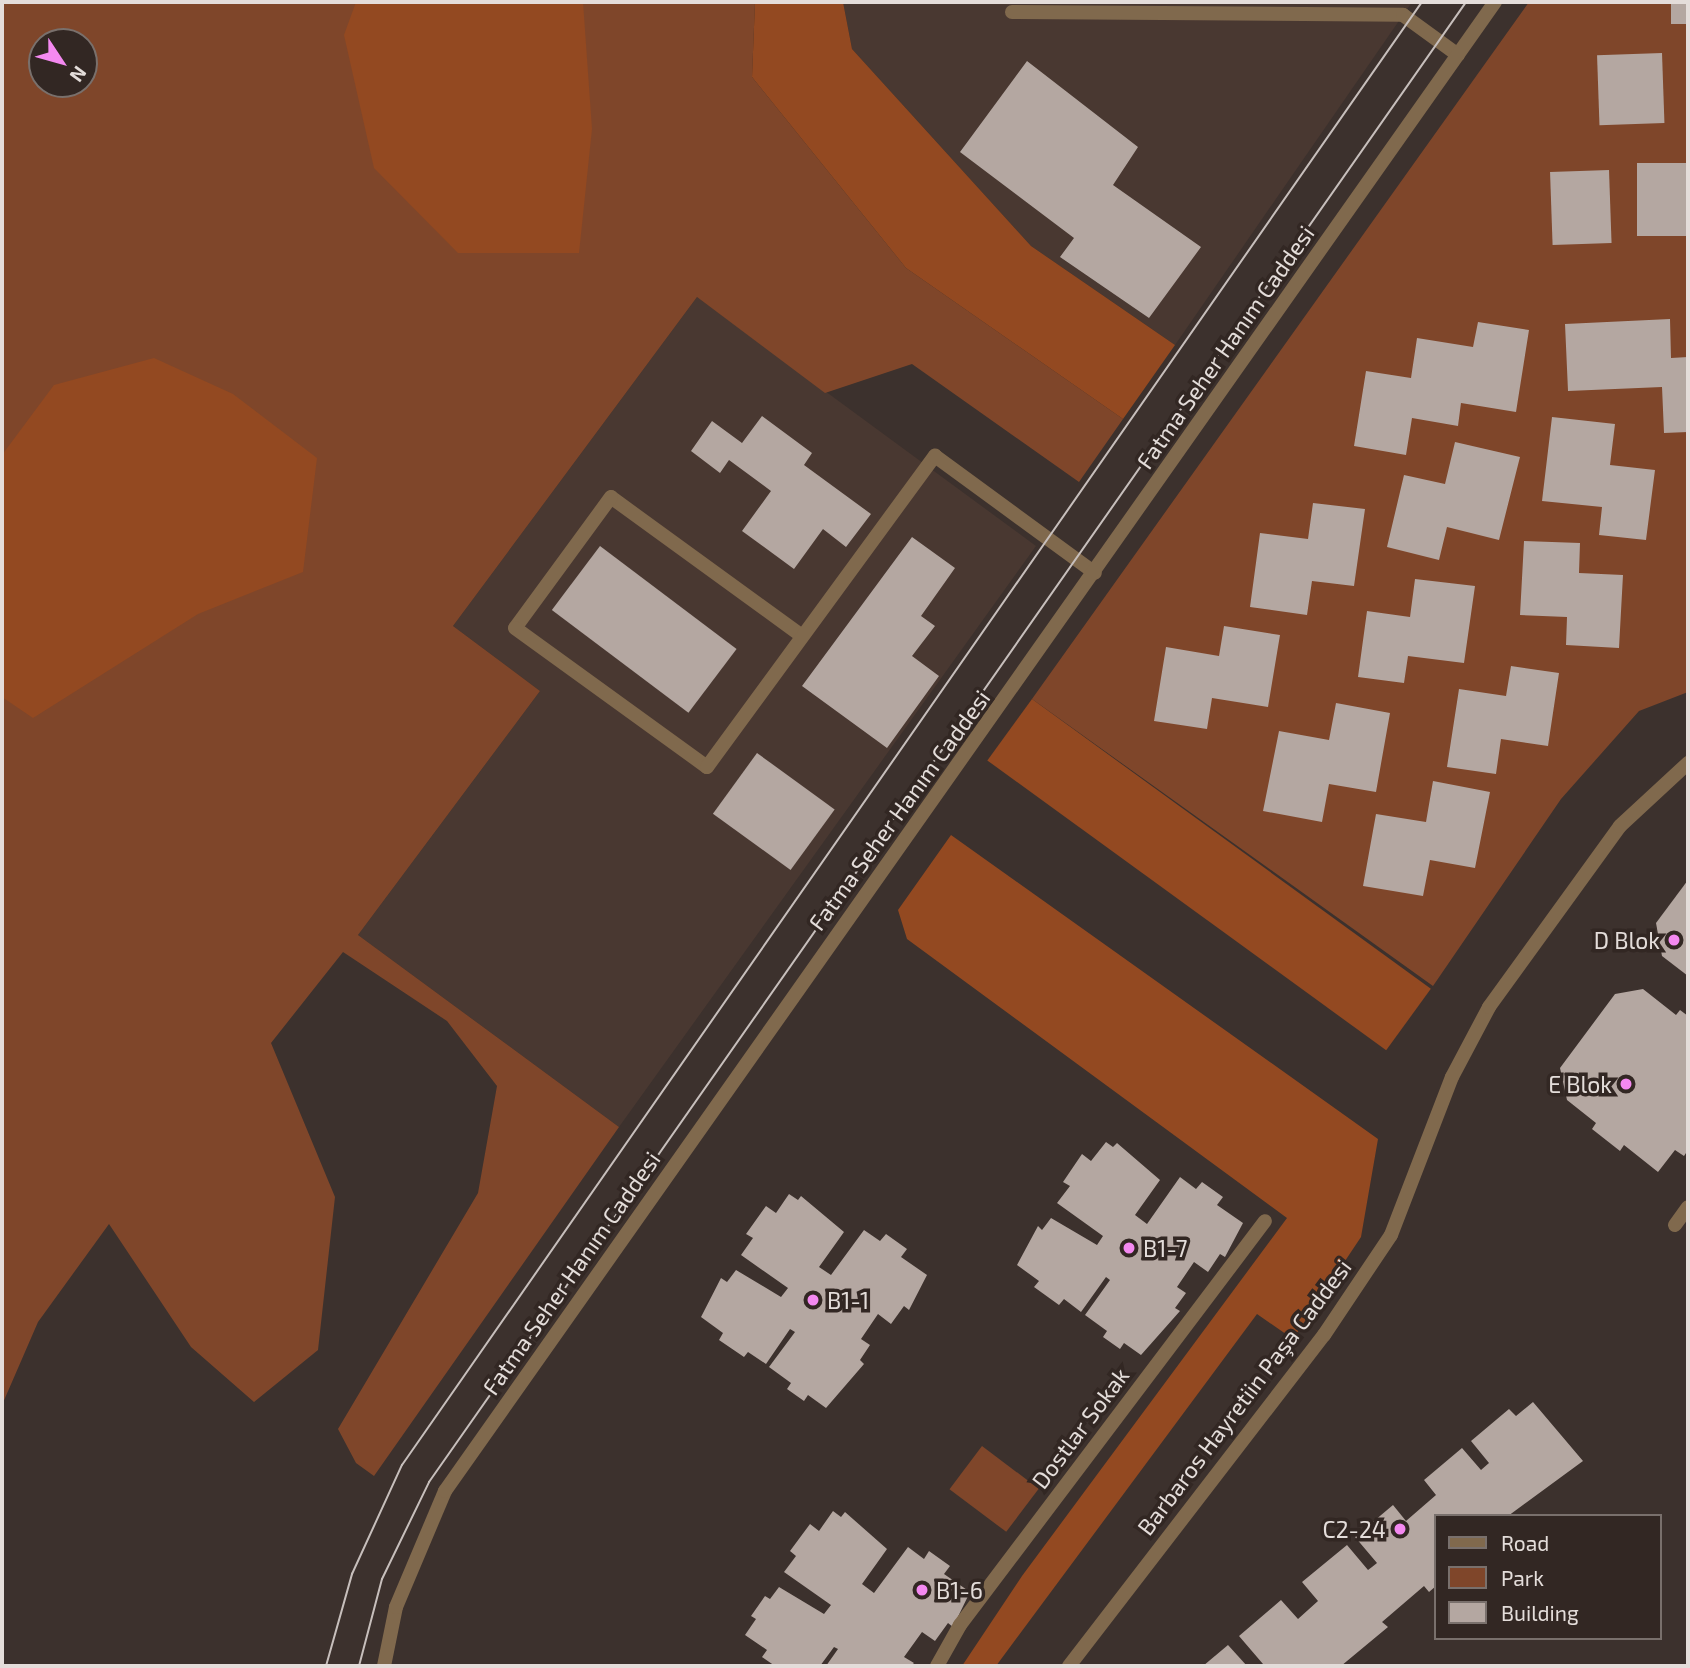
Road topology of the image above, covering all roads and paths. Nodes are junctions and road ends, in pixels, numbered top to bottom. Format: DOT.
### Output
graph roads {
  1 [pos="1495,2"];
  2 [pos="1012,12"];
  3 [pos="1458,55"];
  4 [pos="1095,573"];
  5 [pos="802,636"];
  6 [pos="1688,764"];
  7 [pos="1688,1207"];
  8 [pos="1265,1220"];
  9 [pos="1675,1225"];
  10 [pos="384,1666"];
  11 [pos="937,1666"];
  12 [pos="1069,1666"];
  1 -- 3 [label="street, Fatma Seher Hanım Caddesi"];
  2 -- 3 [label="street"];
  3 -- 4 [label="street, Fatma Seher Hanım Caddesi"];
  4 -- 5 [label="street"];
  4 -- 10 [label="street, Fatma Seher Hanım Caddesi"];
  5 -- 5 [label="street"];
  6 -- 12 [label="street, Barbaros Hayretiin Paşa Caddesi"];
  7 -- 9 [label="street"];
  8 -- 11 [label="street, Dostlar Sokak"];
}
